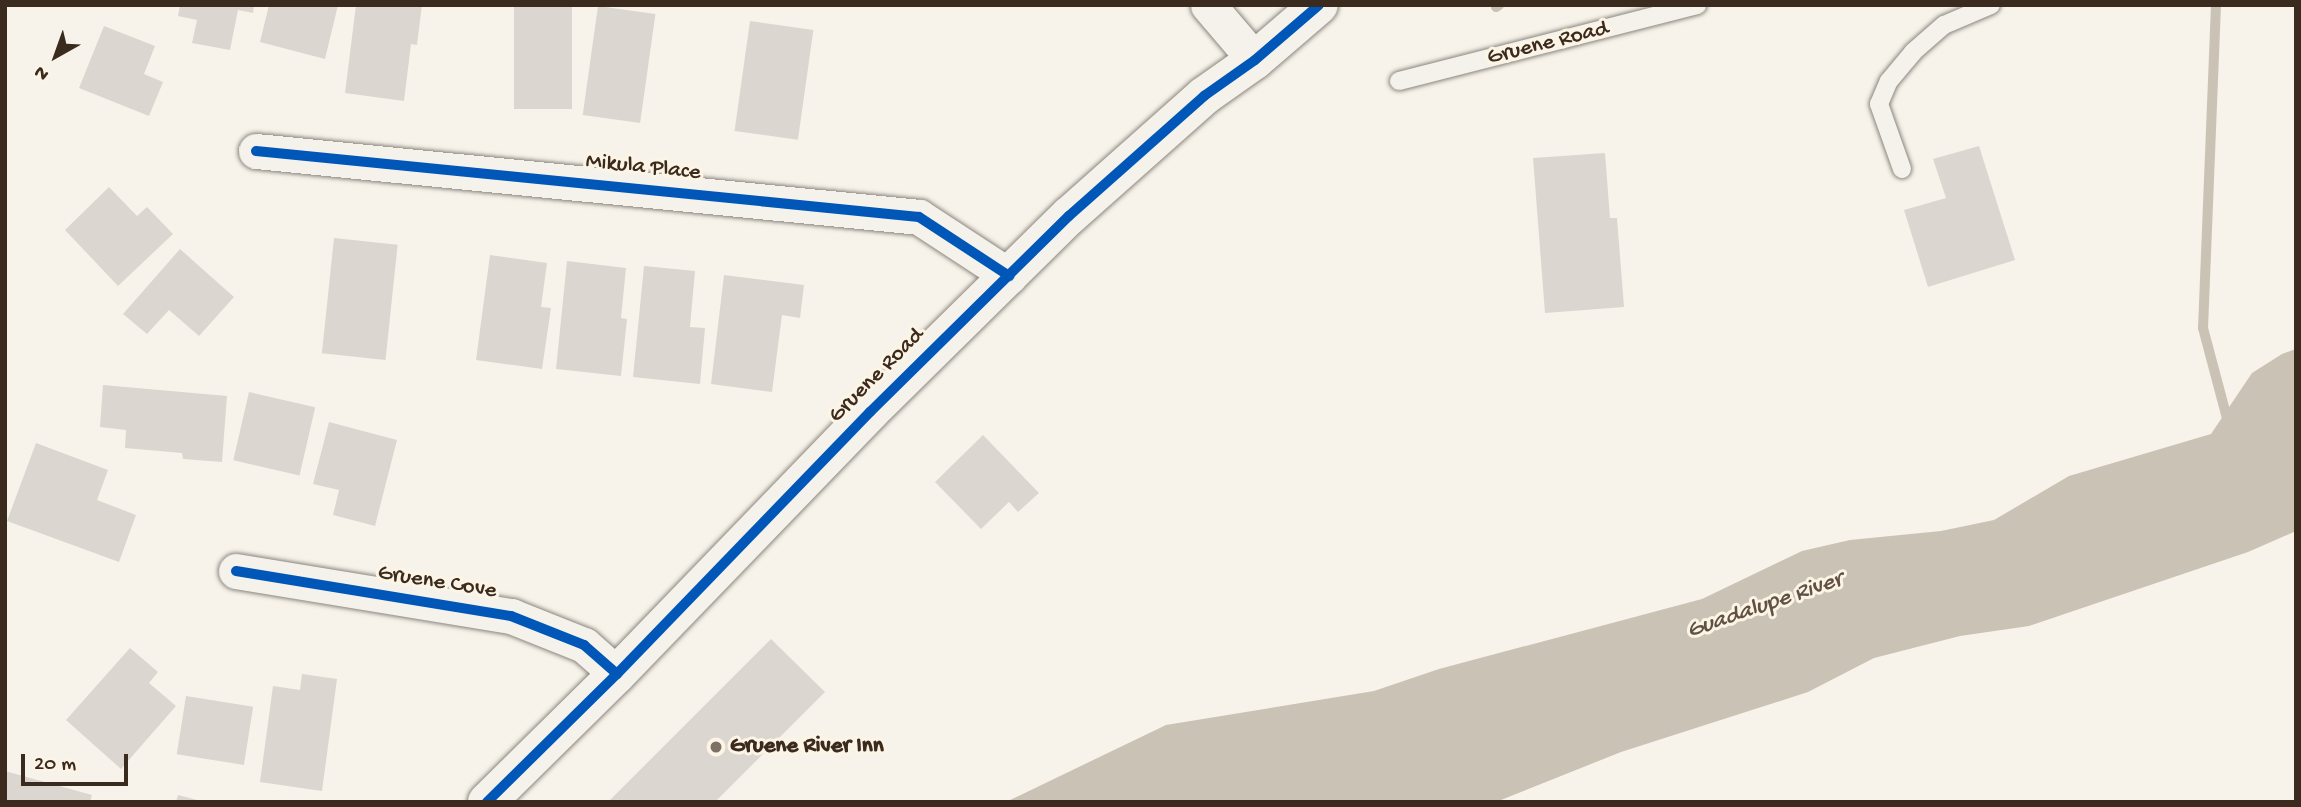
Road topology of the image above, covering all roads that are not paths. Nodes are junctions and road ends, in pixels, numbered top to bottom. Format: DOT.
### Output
graph roads {
  1 [pos="1208,5"];
  2 [pos="1319,5"];
  3 [pos="1697,5"];
  4 [pos="1991,5"];
  5 [pos="1255,60"];
  6 [pos="1399,81"];
  7 [pos="256,151"];
  8 [pos="1902,169"];
  9 [pos="1009,276"];
  10 [pos="236,571"];
  11 [pos="617,674"];
  12 [pos="487,802"];
  1 -- 5 [label="street"];
  2 -- 5 [label="street, Gruene Road"];
  3 -- 6 [label="lane, Gruene Road"];
  4 -- 8 [label="lane"];
  5 -- 9 [label="street, Gruene Road"];
  7 -- 9 [label="street, Mikula Place"];
  9 -- 11 [label="street, Gruene Road"];
  10 -- 11 [label="street, Gruene Cove"];
  11 -- 12 [label="street, Gruene Road"];
}
